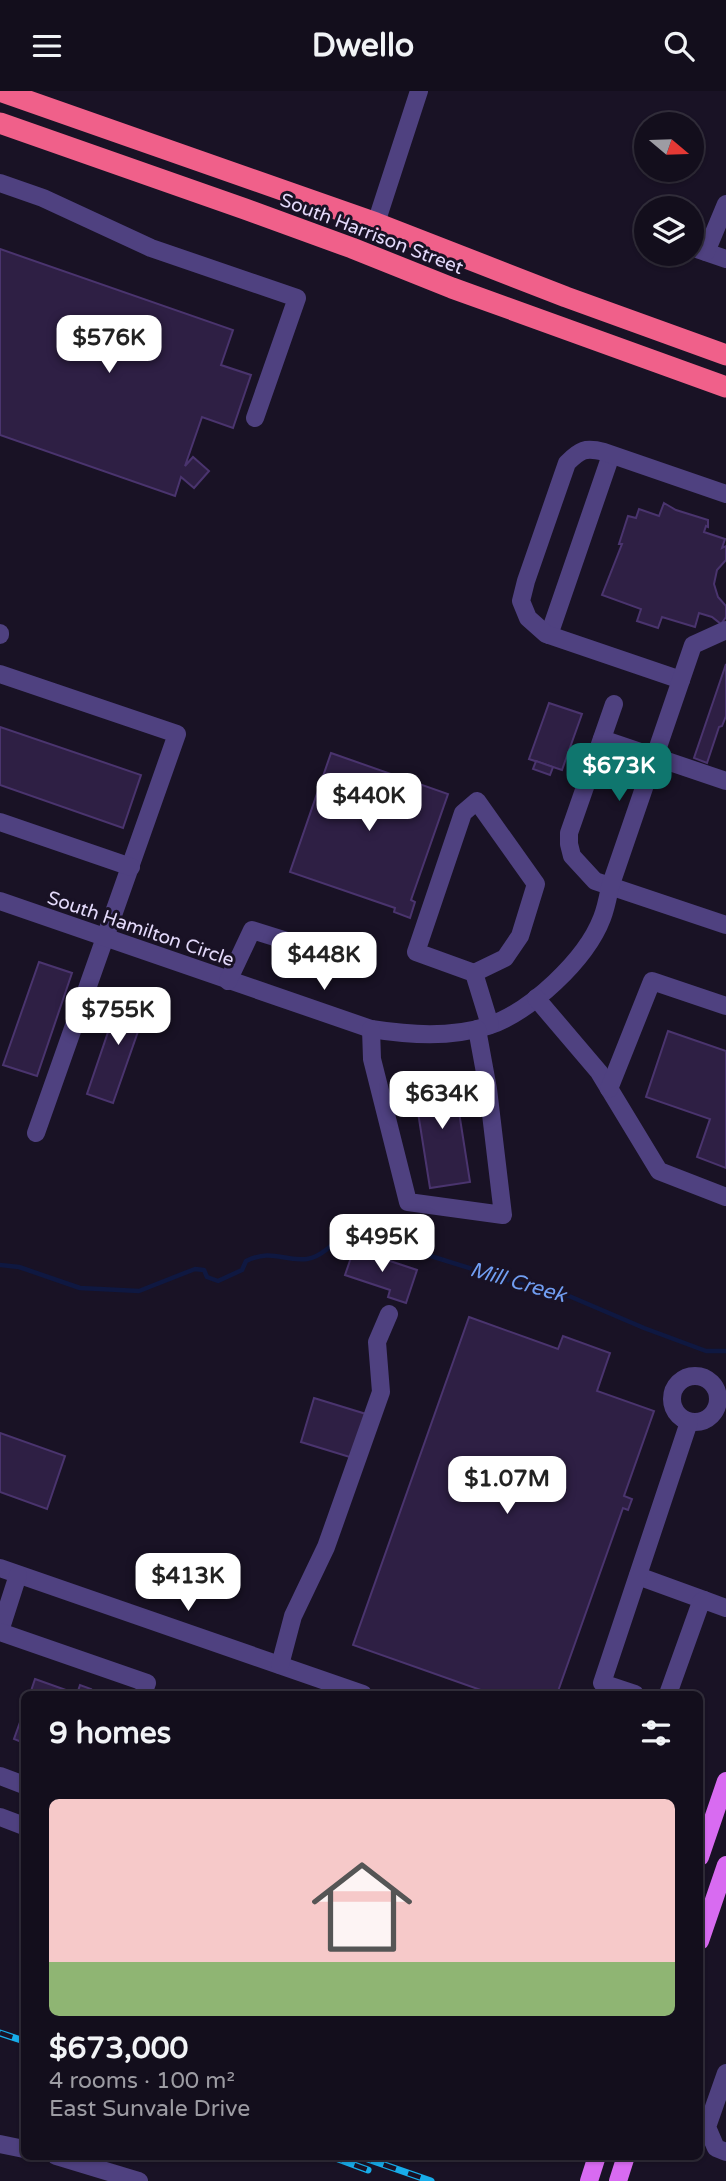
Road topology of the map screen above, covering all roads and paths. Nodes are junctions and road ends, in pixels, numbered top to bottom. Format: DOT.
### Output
graph roads {
  1 [pos="0,91"];
  2 [pos="419,91"];
  3 [pos="0,123"];
  4 [pos="0,183"];
  5 [pos="726,204"];
  6 [pos="376,223"];
  7 [pos="704,239"];
  8 [pos="704,251"];
  9 [pos="726,259"];
  10 [pos="726,355"];
  11 [pos="726,387"];
  12 [pos="255,418"];
  13 [pos="611,455"];
  14 [pos="726,494"];
  15 [pos="726,629"];
  16 [pos="549,635"];
  17 [pos="0,674"];
  18 [pos="681,680"];
  19 [pos="614,704"];
  20 [pos="601,739"];
  21 [pos="655,757"];
  22 [pos="726,781"];
  23 [pos="0,823"];
  24 [pos="131,867"];
  25 [pos="610,887"];
  26 [pos="0,901"];
  27 [pos="726,925"];
  28 [pos="105,939"];
  29 [pos="303,946"];
  30 [pos="474,973"];
  31 [pos="228,981"];
  32 [pos="536,998"];
  33 [pos="726,1006"];
  34 [pos="483,1027"];
  35 [pos="371,1028"];
  36 [pos="609,1089"];
  37 [pos="36,1133"];
  38 [pos="726,1197"];
  39 [pos="389,1314"];
  40 [pos="689,1422"];
  41 [pos="0,1568"];
  42 [pos="18,1575"];
  43 [pos="638,1577"];
  44 [pos="704,1599"];
  45 [pos="726,1608"];
  46 [pos="0,1632"];
  47 [pos="280,1665"];
  48 [pos="145,1691"];
  49 [pos="354,1691"];
  50 [pos="626,1691"];
  51 [pos="669,1691"];
  52 [pos="0,1776"];
  53 [pos="726,1781"];
  54 [pos="21,1784"];
  55 [pos="0,1817"];
  56 [pos="21,1825"];
  57 [pos="703,1848"];
  58 [pos="726,1865"];
  59 [pos="703,1932"];
  60 [pos="726,2073"];
  61 [pos="0,2144"];
  62 [pos="21,2148"];
  63 [pos="726,2152"];
  64 [pos="69,2160"];
  65 [pos="596,2160"];
  66 [pos="625,2160"];
  67 [pos="139,2181"];
  68 [pos="589,2181"];
  69 [pos="618,2181"];
  1 -- 6 [label="highway, South Harrison Street"];
  2 -- 6 [label="street"];
  3 -- 11 [label="highway, South Harrison Street"];
  4 -- 12 [label="street"];
  5 -- 7 [label="street"];
  6 -- 10 [label="highway, South Harrison Street"];
  8 -- 9 [label="street"];
  13 -- 14 [label="street"];
  13 -- 16 [label="street"];
  13 -- 16 [label="street"];
  15 -- 18 [label="street, South Hamilton Circle"];
  16 -- 18 [label="street"];
  17 -- 24 [label="street"];
  18 -- 21 [label="street, South Hamilton Circle"];
  19 -- 20 [label="street"];
  20 -- 21 [label="street"];
  20 -- 25 [label="street"];
  21 -- 22 [label="street"];
  21 -- 25 [label="street, South Hamilton Circle"];
  23 -- 24 [label="street"];
  24 -- 28 [label="street"];
  25 -- 27 [label="street"];
  25 -- 32 [label="street, South Hamilton Circle"];
  26 -- 28 [label="street, South Hamilton Circle"];
  28 -- 31 [label="street, South Hamilton Circle"];
  28 -- 37 [label="street"];
  29 -- 31 [label="street"];
  30 -- 30 [label="street"];
  30 -- 34 [label="street"];
  31 -- 35 [label="street, South Hamilton Circle"];
  32 -- 34 [label="street, South Hamilton Circle"];
  32 -- 36 [label="street"];
  33 -- 36 [label="street"];
  34 -- 35 [label="street, South Hamilton Circle"];
  34 -- 35 [label="street"];
  36 -- 38 [label="street"];
  39 -- 47 [label="street"];
  40 -- 43 [label="street"];
  41 -- 42 [label="street"];
  42 -- 46 [label="street"];
  42 -- 47 [label="street"];
  43 -- 44 [label="street"];
  43 -- 50 [label="street"];
  44 -- 45 [label="street"];
  44 -- 51 [label="street"];
  46 -- 48 [label="street"];
  47 -- 49 [label="street"];
  52 -- 54 [label="street"];
  53 -- 57 [label="main road"];
  55 -- 56 [label="street"];
  58 -- 59 [label="main road"];
  60 -- 63 [label="street"];
  61 -- 62 [label="street"];
  64 -- 67 [label="street"];
  65 -- 68 [label="main road"];
  66 -- 69 [label="main road"];
}
